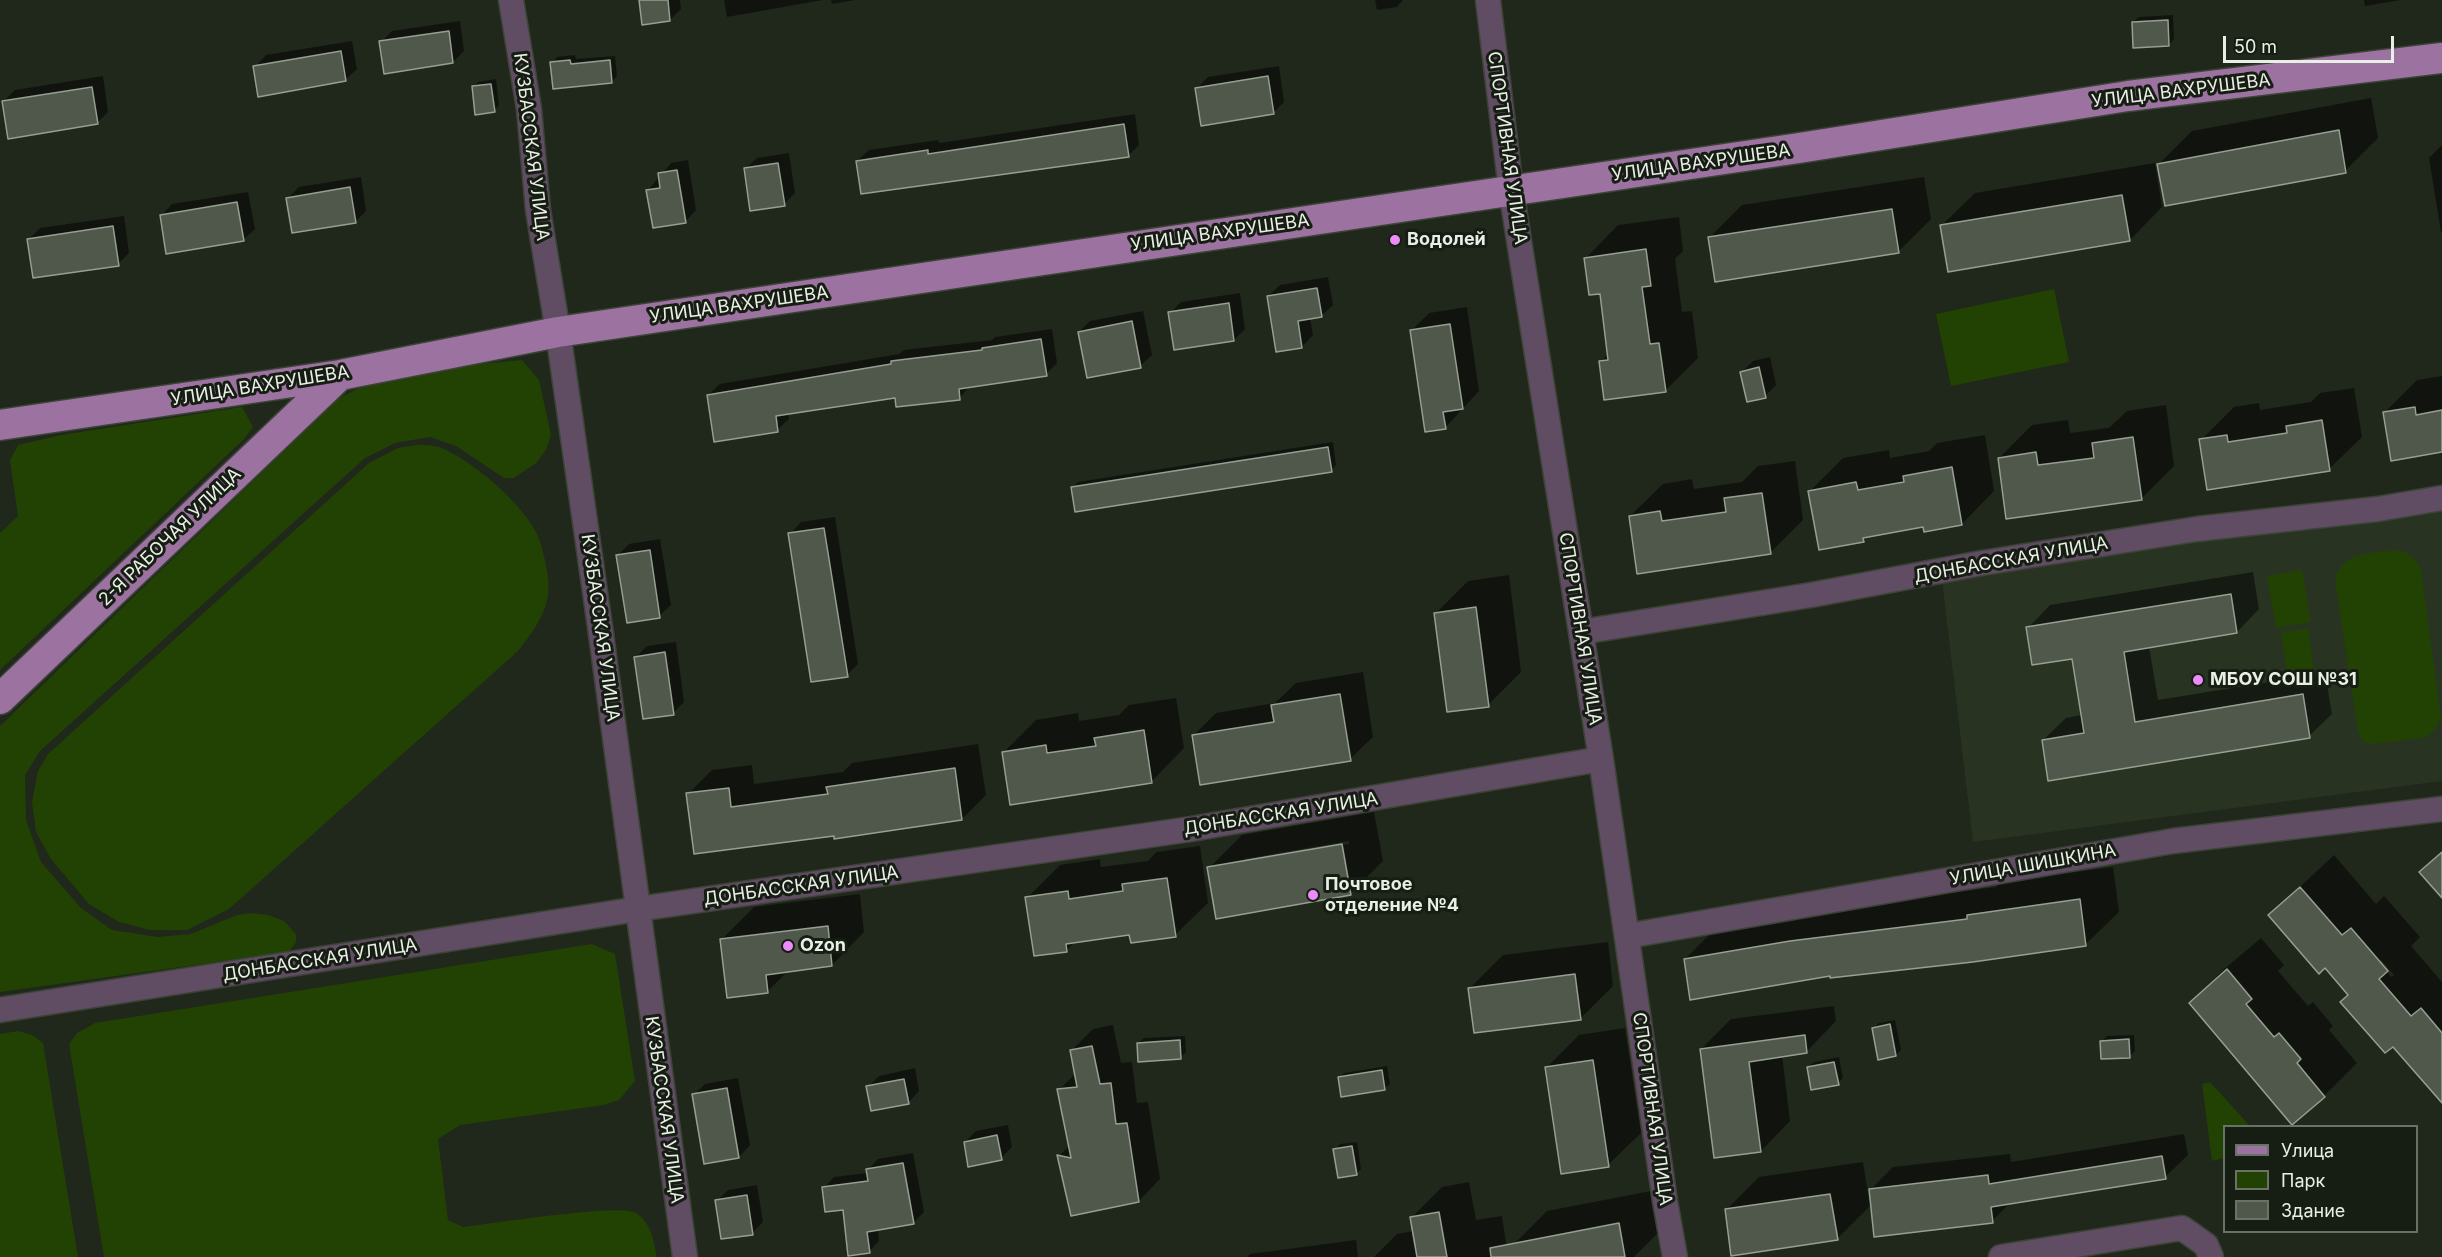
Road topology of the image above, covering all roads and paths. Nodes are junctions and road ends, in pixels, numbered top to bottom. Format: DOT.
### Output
graph roads {
  1 [pos="512,0"];
  2 [pos="1488,0"];
  3 [pos="2442,58"];
  4 [pos="1511,190"];
  5 [pos="558,332"];
  6 [pos="340,375"];
  7 [pos="0,425"];
  8 [pos="2442,498"];
  9 [pos="1581,632"];
  10 [pos="0,699"];
  11 [pos="1601,759"];
  12 [pos="2442,808"];
  13 [pos="638,909"];
  14 [pos="1627,936"];
  15 [pos="0,1010"];
  16 [pos="685,1257"];
  17 [pos="1675,1257"];
  18 [pos="2001,1257"];
  19 [pos="2211,1257"];
  1 -- 5 [label="street, КУЗБАССКАЯ УЛИЦА"];
  2 -- 4 [label="street, СПОРТИВНАЯ УЛИЦА"];
  3 -- 4 [label="main road, УЛИЦА ВАХРУШЕВА"];
  4 -- 5 [label="main road, УЛИЦА ВАХРУШЕВА"];
  4 -- 9 [label="street, СПОРТИВНАЯ УЛИЦА"];
  5 -- 6 [label="main road, УЛИЦА ВАХРУШЕВА"];
  5 -- 13 [label="street, КУЗБАССКАЯ УЛИЦА"];
  6 -- 7 [label="main road, УЛИЦА ВАХРУШЕВА"];
  6 -- 10 [label="main road, 2-Я РАБОЧАЯ УЛИЦА"];
  8 -- 9 [label="street, ДОНБАССКАЯ УЛИЦА"];
  9 -- 11 [label="street, СПОРТИВНАЯ УЛИЦА"];
  11 -- 13 [label="street, ДОНБАССКАЯ УЛИЦА"];
  11 -- 14 [label="street, СПОРТИВНАЯ УЛИЦА"];
  12 -- 14 [label="street, УЛИЦА ШИШКИНА"];
  13 -- 15 [label="street, ДОНБАССКАЯ УЛИЦА"];
  13 -- 16 [label="street, КУЗБАССКАЯ УЛИЦА"];
  14 -- 17 [label="street, СПОРТИВНАЯ УЛИЦА"];
  18 -- 19 [label="street"];
}
